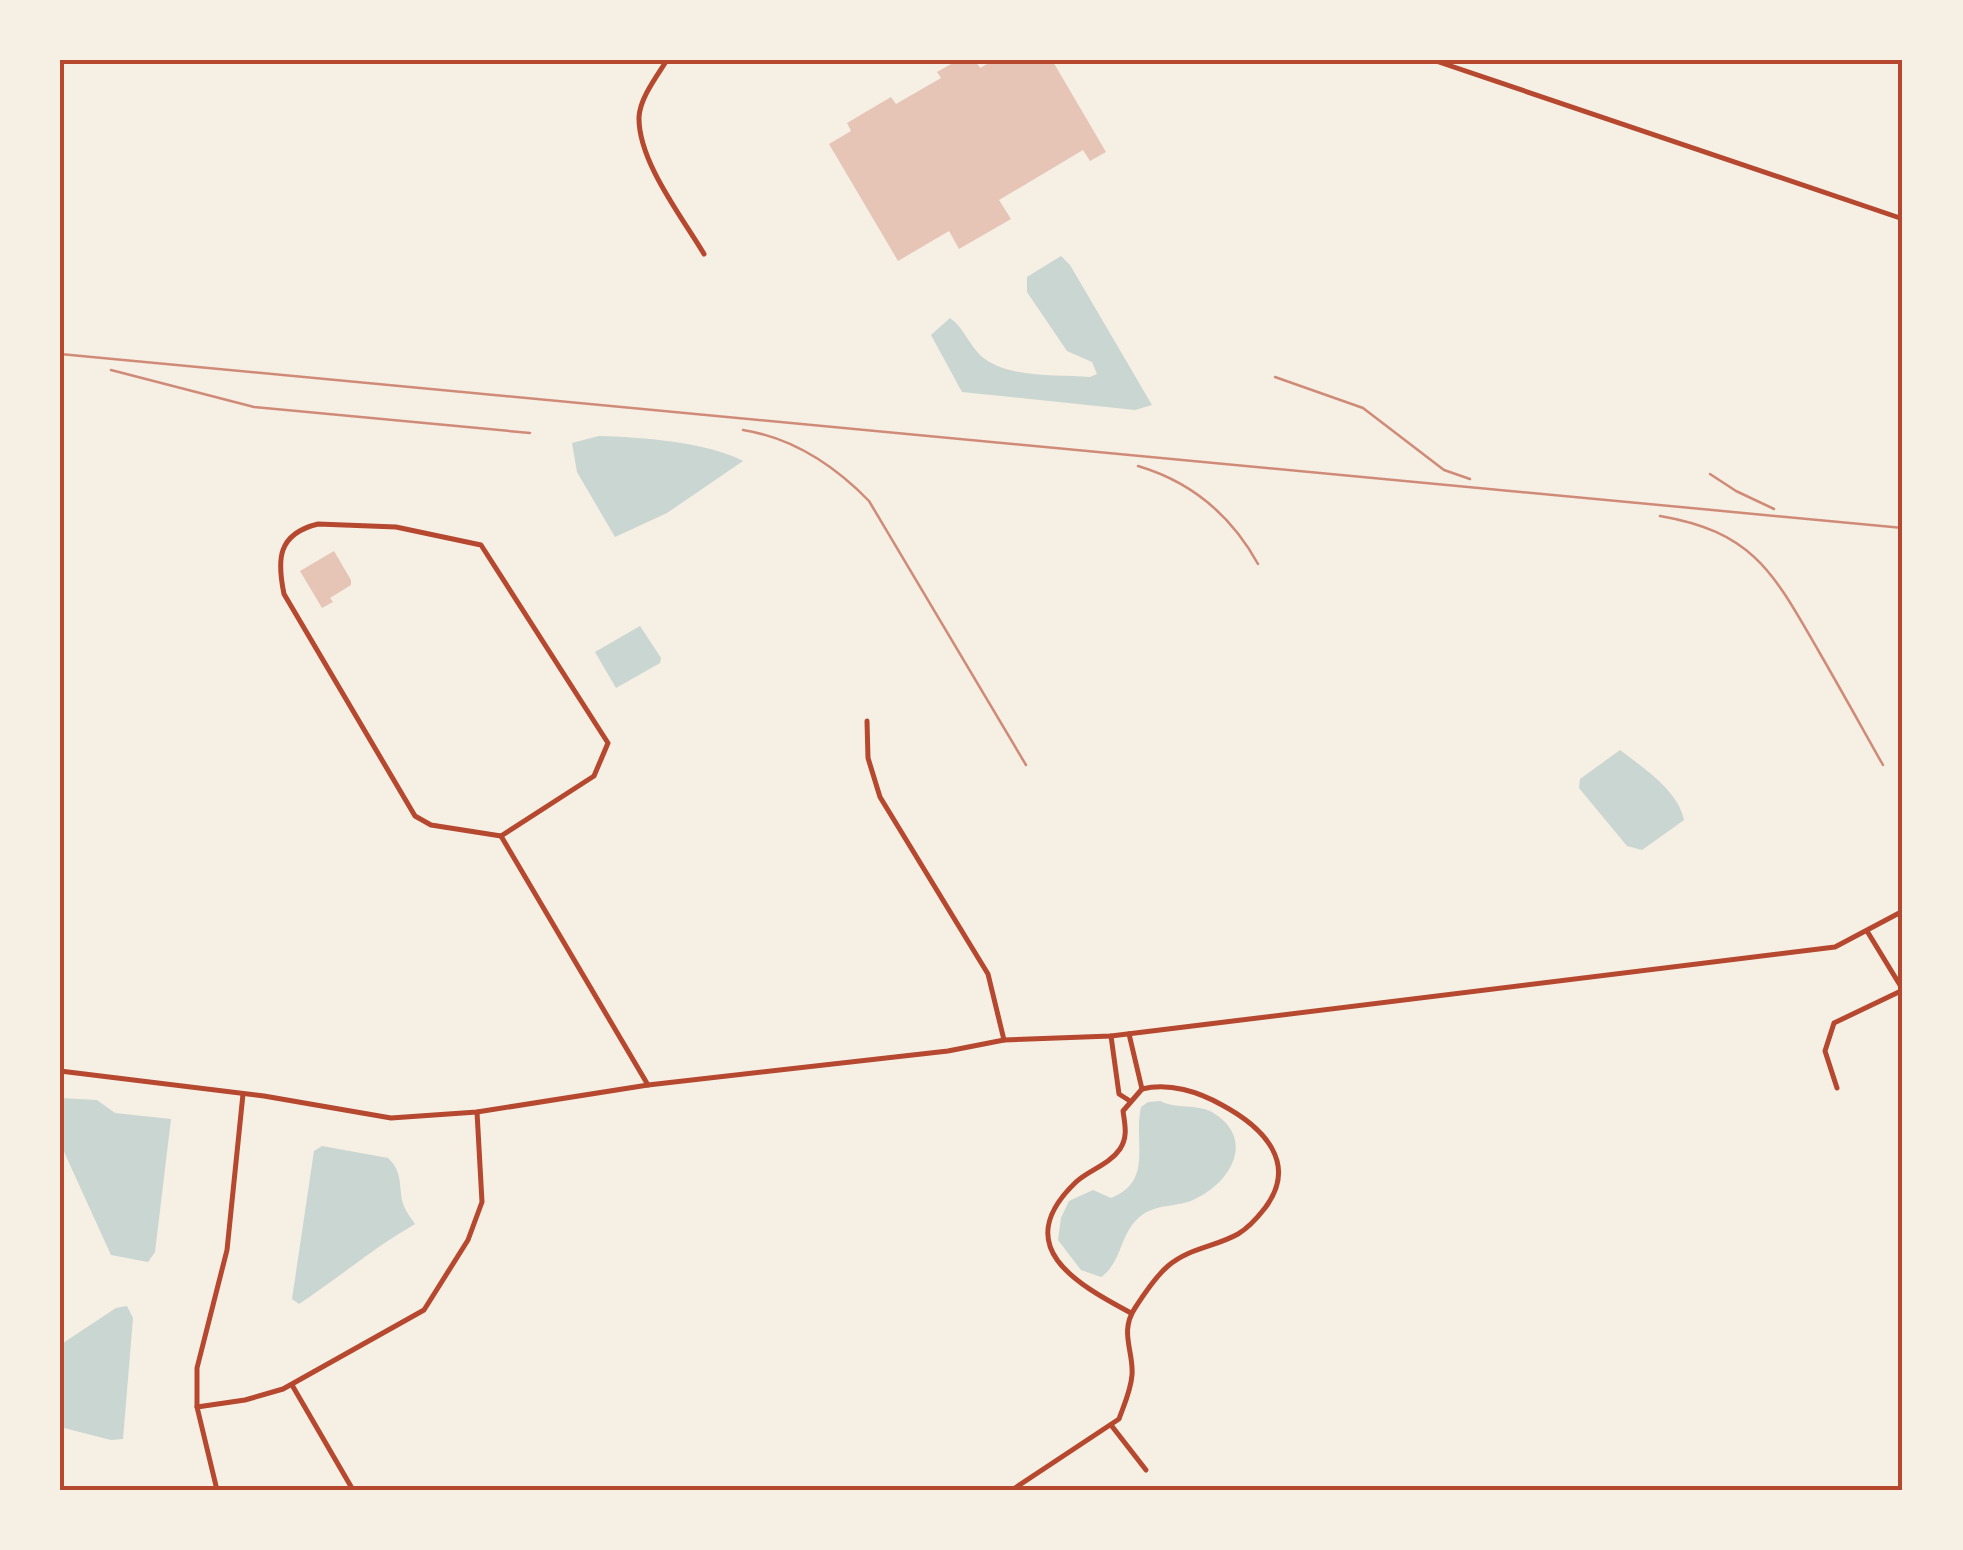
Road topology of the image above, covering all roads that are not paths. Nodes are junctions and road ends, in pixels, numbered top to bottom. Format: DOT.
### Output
graph roads {
  1 [pos="667,60"];
  2 [pos="1433,60"];
  3 [pos="1903,220"];
  4 [pos="704,254"];
  5 [pos="867,721"];
  6 [pos="501,836"];
  7 [pos="1903,911"];
  8 [pos="1867,931"];
  9 [pos="1903,990"];
  10 [pos="1129,1034"];
  11 [pos="1111,1036"];
  12 [pos="1004,1040"];
  13 [pos="60,1071"];
  14 [pos="648,1085"];
  15 [pos="1837,1088"];
  16 [pos="1142,1089"];
  17 [pos="243,1094"];
  18 [pos="1130,1101"];
  19 [pos="477,1112"];
  20 [pos="1131,1314"];
  21 [pos="292,1385"];
  22 [pos="197,1407"];
  23 [pos="1111,1425"];
  24 [pos="1146,1470"];
  25 [pos="217,1490"];
  26 [pos="353,1490"];
  27 [pos="1012,1490"];
  1 -- 4 [label="street"];
  2 -- 3 [label="street"];
  5 -- 12 [label="street"];
  6 -- 6 [label="street"];
  6 -- 14 [label="street"];
  7 -- 8 [label="street"];
  8 -- 9 [label="street"];
  8 -- 10 [label="street"];
  9 -- 15 [label="street"];
  10 -- 11 [label="street"];
  10 -- 16 [label="street"];
  11 -- 12 [label="street"];
  11 -- 18 [label="street"];
  12 -- 14 [label="street"];
  13 -- 17 [label="street"];
  14 -- 19 [label="street"];
  16 -- 18 [label="street"];
  16 -- 20 [label="street"];
  17 -- 19 [label="street"];
  17 -- 22 [label="street"];
  18 -- 20 [label="street"];
  19 -- 21 [label="street"];
  20 -- 23 [label="street"];
  21 -- 22 [label="street"];
  21 -- 26 [label="street"];
  22 -- 25 [label="street"];
  23 -- 24 [label="street"];
  23 -- 27 [label="street"];
}
